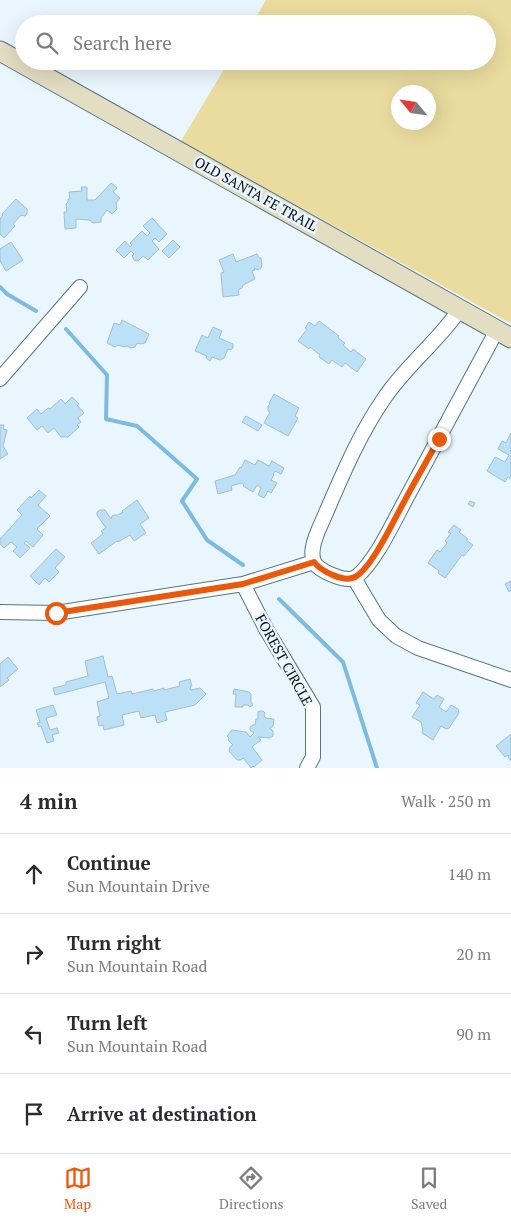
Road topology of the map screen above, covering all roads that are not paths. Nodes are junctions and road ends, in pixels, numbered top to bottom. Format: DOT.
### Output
graph roads {
  1 [pos="0,51"];
  2 [pos="15,59"];
  3 [pos="34,70"];
  4 [pos="80,286"];
  5 [pos="460,310"];
  6 [pos="504,334"];
  7 [pos="0,378"];
  8 [pos="314,562"];
  9 [pos="354,578"];
  10 [pos="243,584"];
  11 [pos="0,612"];
  12 [pos="511,680"];
  13 [pos="307,768"];
  1 -- 2 [label="street, OLD SANTA FE TRAIL"];
  3 -- 5 [label="street, OLD SANTA FE TRAIL"];
  4 -- 7 [label="street"];
  5 -- 6 [label="street, OLD SANTA FE TRAIL"];
  5 -- 8 [label="street"];
  6 -- 9 [label="street"];
  8 -- 9 [label="street"];
  8 -- 10 [label="street"];
  9 -- 12 [label="street"];
  10 -- 11 [label="street"];
  10 -- 13 [label="street, FOREST CIRCLE"];
}
